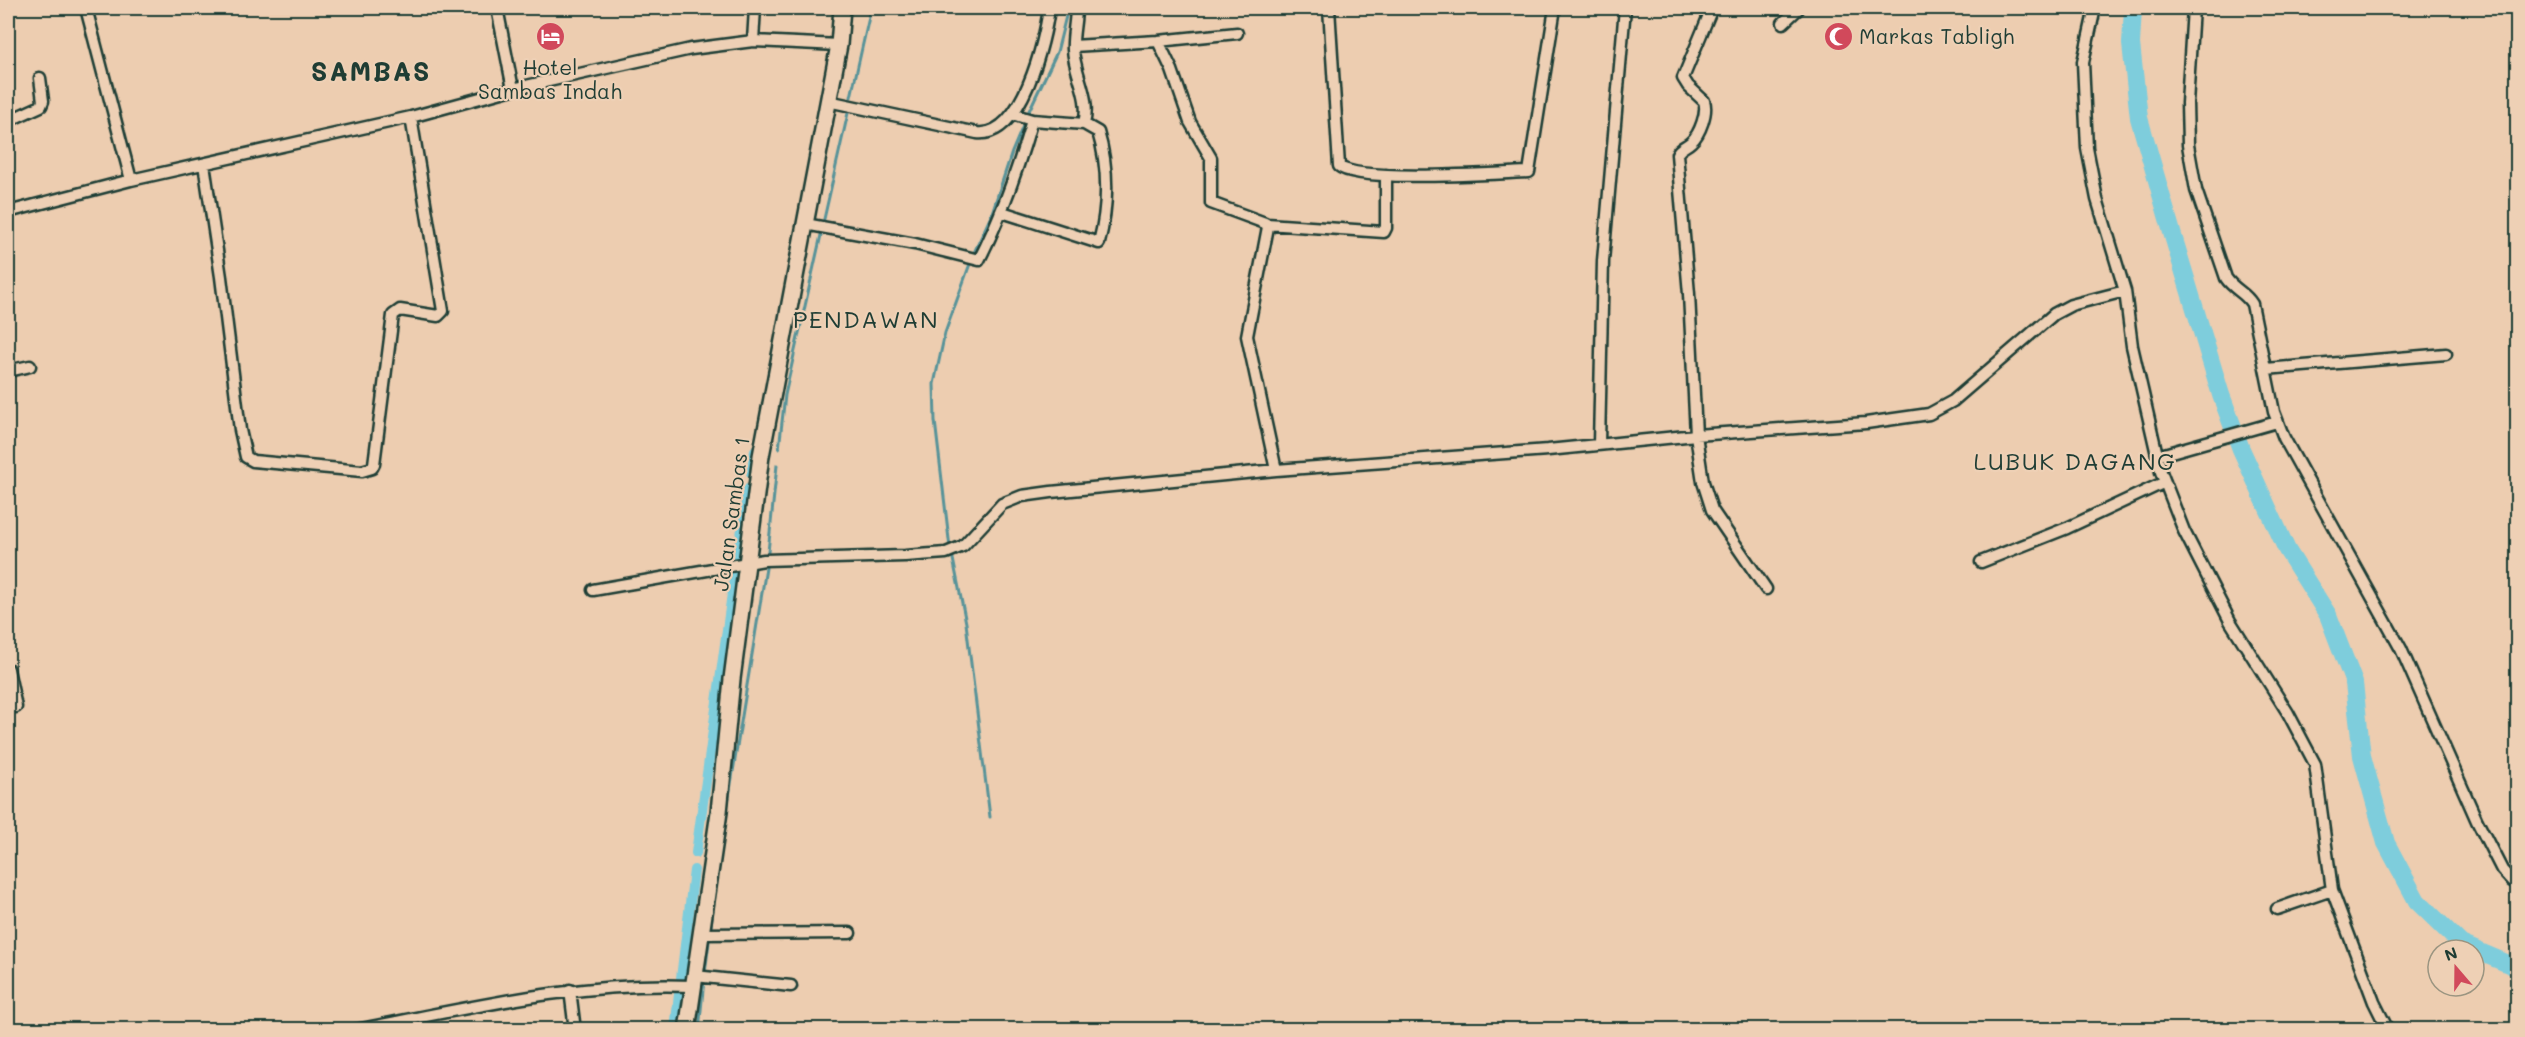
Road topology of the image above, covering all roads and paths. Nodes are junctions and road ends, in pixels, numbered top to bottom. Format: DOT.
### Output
graph roads {
  1 [pos="87,8"];
  2 [pos="497,8"];
  3 [pos="755,8"];
  4 [pos="842,8"];
  5 [pos="1049,8"];
  6 [pos="1076,8"];
  7 [pos="1329,8"];
  8 [pos="1555,8"];
  9 [pos="1625,8"];
  10 [pos="1712,8"];
  11 [pos="1799,8"];
  12 [pos="2095,8"];
  13 [pos="2193,8"];
  14 [pos="1783,23"];
  15 [pos="1238,33"];
  16 [pos="1158,40"];
  17 [pos="753,41"];
  18 [pos="839,45"];
  19 [pos="1073,46"];
  20 [pos="40,78"];
  21 [pos="513,89"];
  22 [pos="828,101"];
  23 [pos="411,117"];
  24 [pos="1022,117"];
  25 [pos="8,120"];
  26 [pos="1084,124"];
  27 [pos="204,164"];
  28 [pos="1386,175"];
  29 [pos="131,180"];
  30 [pos="8,212"];
  31 [pos="1002,212"];
  32 [pos="805,224"];
  33 [pos="1267,224"];
  34 [pos="2125,291"];
  35 [pos="2446,354"];
  36 [pos="30,366"];
  37 [pos="2266,369"];
  38 [pos="8,371"];
  39 [pos="2271,424"];
  40 [pos="1696,435"];
  41 [pos="1599,444"];
  42 [pos="2157,456"];
  43 [pos="1276,470"];
  44 [pos="2165,482"];
  45 [pos="746,562"];
  46 [pos="1981,562"];
  47 [pos="1766,589"];
  48 [pos="593,590"];
  49 [pos="8,669"];
  50 [pos="16,707"];
  51 [pos="2517,883"];
  52 [pos="2332,890"];
  53 [pos="2277,909"];
  54 [pos="850,933"];
  55 [pos="701,934"];
  56 [pos="695,980"];
  57 [pos="791,986"];
  58 [pos="570,990"];
  59 [pos="355,1029"];
  60 [pos="575,1029"];
  61 [pos="687,1029"];
  62 [pos="2388,1029"];
  1 -- 29 [label="street"];
  2 -- 21 [label="street"];
  3 -- 17 [label="street"];
  4 -- 18 [label="street, Jalan Sambas 1"];
  5 -- 24 [label="street"];
  6 -- 19 [label="street"];
  7 -- 28 [label="street"];
  8 -- 28 [label="street"];
  9 -- 41 [label="street"];
  10 -- 40 [label="street"];
  11 -- 14 [label="street"];
  12 -- 34 [label="street"];
  13 -- 37 [label="street"];
  15 -- 16 [label="street"];
  16 -- 19 [label="street"];
  16 -- 33 [label="street"];
  17 -- 18 [label="street"];
  17 -- 21 [label="street"];
  18 -- 22 [label="street, Jalan Sambas 1"];
  19 -- 26 [label="street"];
  20 -- 25 [label="street"];
  21 -- 23 [label="street"];
  22 -- 24 [label="street"];
  22 -- 32 [label="street, Jalan Sambas 1"];
  23 -- 27 [label="street"];
  23 -- 27 [label="street"];
  24 -- 26 [label="street"];
  24 -- 31 [label="street"];
  26 -- 31 [label="street"];
  27 -- 29 [label="street"];
  28 -- 33 [label="street"];
  29 -- 30 [label="street"];
  31 -- 32 [label="street"];
  32 -- 45 [label="street, Jalan Sambas 1"];
  33 -- 43 [label="street"];
  34 -- 40 [label="street"];
  34 -- 42 [label="street"];
  35 -- 37 [label="street"];
  36 -- 38 [label="street"];
  37 -- 39 [label="street"];
  39 -- 42 [label="street"];
  39 -- 51 [label="street"];
  40 -- 41 [label="street"];
  40 -- 47 [label="street"];
  41 -- 43 [label="street"];
  42 -- 44 [label="street"];
  43 -- 45 [label="street"];
  44 -- 46 [label="street"];
  44 -- 52 [label="street"];
  45 -- 48 [label="street"];
  45 -- 55 [label="street, Jalan Sambas 1"];
  49 -- 50 [label="street"];
  52 -- 53 [label="street"];
  52 -- 62 [label="street"];
  54 -- 55 [label="street"];
  55 -- 56 [label="street, Jalan Sambas 1"];
  56 -- 57 [label="street"];
  56 -- 58 [label="street"];
  56 -- 61 [label="street, Jalan Sambas 1"];
  58 -- 59 [label="street"];
  58 -- 60 [label="street"];
}
